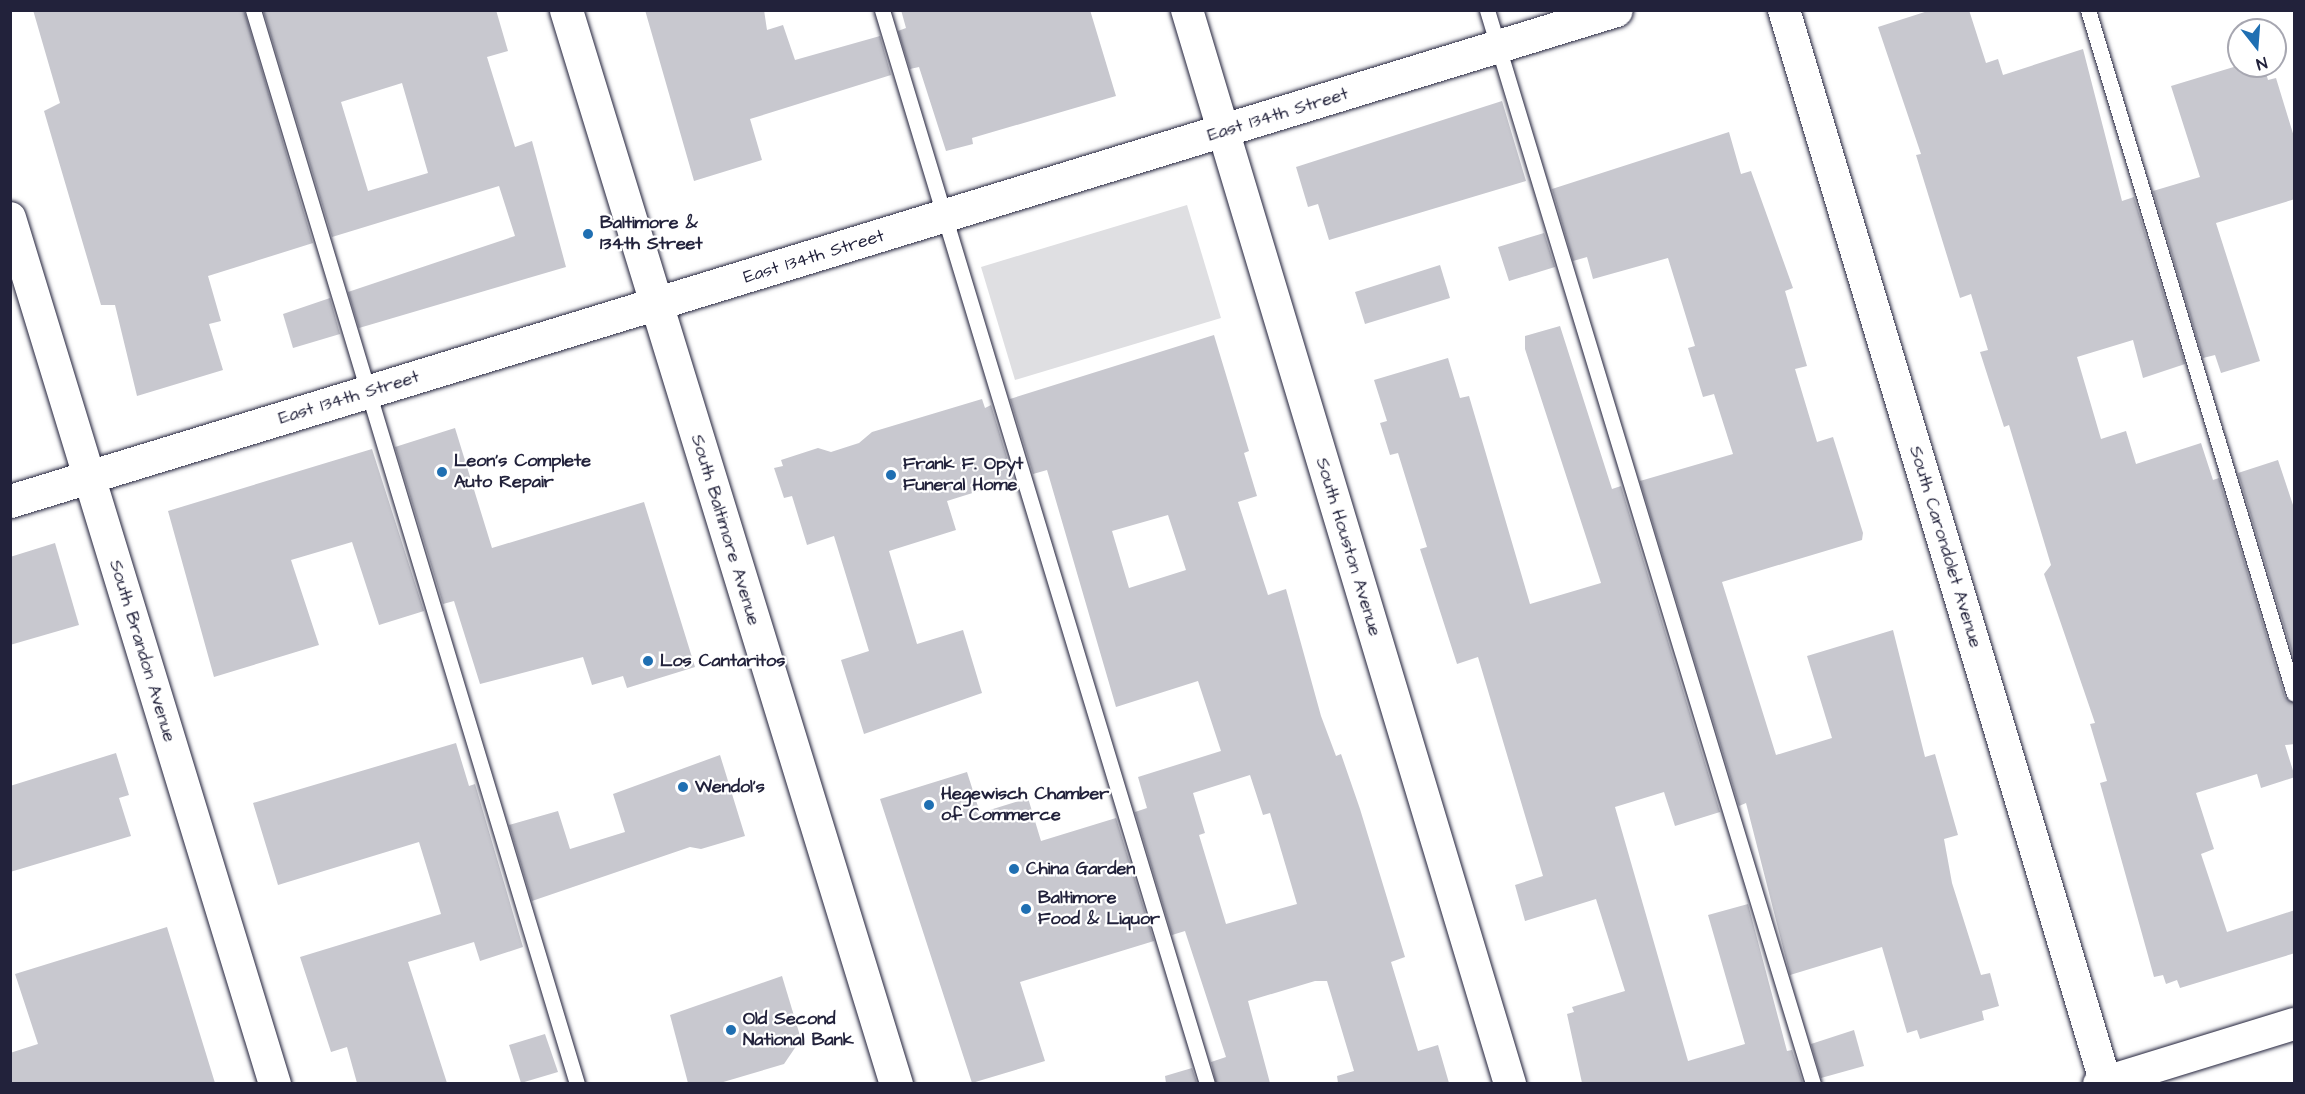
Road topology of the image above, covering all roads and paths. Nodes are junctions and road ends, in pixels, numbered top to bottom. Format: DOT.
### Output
graph roads {
  1 [pos="253,10"];
  2 [pos="566,10"];
  3 [pos="882,10"];
  4 [pos="1187,10"];
  5 [pos="1487,10"];
  6 [pos="1616,10"];
  7 [pos="1784,10"];
  8 [pos="2088,10"];
  9 [pos="1499,47"];
  10 [pos="1223,132"];
  11 [pos="945,216"];
  12 [pos="10,218"];
  13 [pos="656,305"];
  14 [pos="368,392"];
  15 [pos="89,477"];
  16 [pos="10,501"];
  17 [pos="2295,694"];
  18 [pos="2295,1024"];
  19 [pos="275,1083"];
  20 [pos="577,1083"];
  21 [pos="896,1083"];
  22 [pos="1207,1083"];
  23 [pos="1510,1083"];
  24 [pos="1812,1083"];
  25 [pos="2104,1083"];
  1 -- 14 [label="lane"];
  2 -- 13 [label="street, South Baltimore Avenue"];
  3 -- 11 [label="lane"];
  4 -- 10 [label="street, South Houston Avenue"];
  5 -- 9 [label="lane"];
  6 -- 9 [label="street, East 134th Street"];
  7 -- 25 [label="street, South Carondolet Avenue"];
  8 -- 17 [label="lane"];
  9 -- 10 [label="street, East 134th Street"];
  9 -- 24 [label="lane"];
  10 -- 11 [label="street, East 134th Street"];
  10 -- 23 [label="street, South Houston Avenue"];
  11 -- 13 [label="street, East 134th Street"];
  11 -- 22 [label="lane"];
  12 -- 15 [label="street, South Brandon Avenue"];
  13 -- 14 [label="street, East 134th Street"];
  13 -- 21 [label="street, South Baltimore Avenue"];
  14 -- 15 [label="street, East 134th Street"];
  14 -- 20 [label="lane"];
  15 -- 16 [label="street, East 134th Street"];
  15 -- 19 [label="street, South Brandon Avenue"];
  18 -- 25 [label="street"];
}
